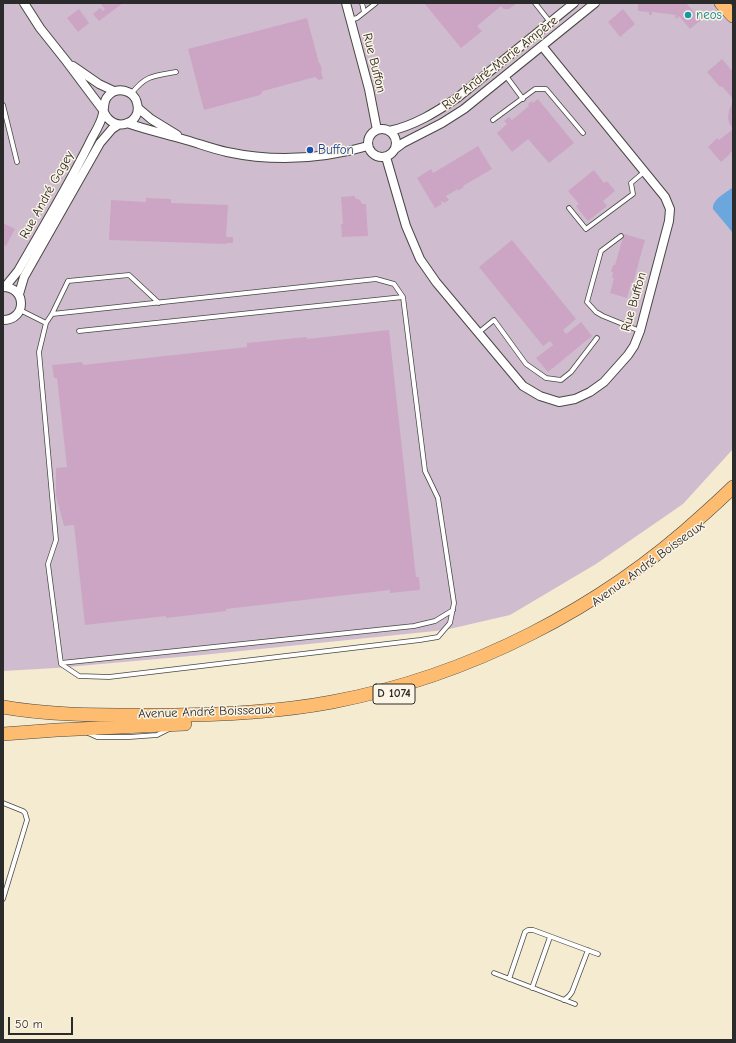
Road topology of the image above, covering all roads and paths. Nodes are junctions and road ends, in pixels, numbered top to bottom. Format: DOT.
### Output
graph roads {
  1 [pos="24,3"];
  2 [pos="346,3"];
  3 [pos="362,3"];
  4 [pos="376,3"];
  5 [pos="535,3"];
  6 [pos="574,3"];
  7 [pos="595,3"];
  8 [pos="721,3"];
  9 [pos="730,3"];
  10 [pos="733,6"];
  11 [pos="364,12"];
  12 [pos="733,16"];
  13 [pos="350,20"];
  14 [pos="550,22"];
  15 [pos="542,46"];
  16 [pos="67,62"];
  17 [pos="176,72"];
  18 [pos="506,76"];
  19 [pos="114,91"];
  20 [pos="131,94"];
  21 [pos="523,98"];
  22 [pos="3,105"];
  23 [pos="138,108"];
  24 [pos="103,111"];
  25 [pos="493,120"];
  26 [pos="127,124"];
  27 [pos="118,125"];
  28 [pos="377,130"];
  29 [pos="389,131"];
  30 [pos="583,133"];
  31 [pos="186,140"];
  32 [pos="368,146"];
  33 [pos="395,149"];
  34 [pos="386,157"];
  35 [pos="17,162"];
  36 [pos="644,172"];
  37 [pos="569,208"];
  38 [pos="620,236"];
  39 [pos="4,287"];
  40 [pos="19,294"];
  41 [pos="403,296"];
  42 [pos="159,303"];
  43 [pos="20,310"];
  44 [pos="52,314"];
  45 [pos="3,320"];
  46 [pos="46,323"];
  47 [pos="79,331"];
  48 [pos="640,331"];
  49 [pos="478,333"];
  50 [pos="597,338"];
  51 [pos="733,487"];
  52 [pos="733,499"];
  53 [pos="453,610"];
  54 [pos="61,664"];
  55 [pos="3,707"];
  56 [pos="3,734"];
  57 [pos="3,803"];
  58 [pos="3,899"];
  59 [pos="550,937"];
  60 [pos="588,950"];
  61 [pos="598,954"];
  62 [pos="494,973"];
  63 [pos="509,979"];
  64 [pos="532,988"];
  65 [pos="564,1000"];
  66 [pos="575,1004"];
  1 -- 16 [label="street"];
  2 -- 13 [label="street, Rue Buffon"];
  3 -- 11 [label="lane"];
  4 -- 11 [label="lane"];
  5 -- 14 [label="lane"];
  6 -- 14 [label="street, Rue André-Marie Ampère"];
  7 -- 15 [label="street, Rue André-Marie Ampère"];
  8 -- 12 [label="main road"];
  9 -- 10 [label="main road"];
  11 -- 13 [label="lane"];
  13 -- 28 [label="street, Rue Buffon"];
  14 -- 29 [label="street, Rue André-Marie Ampère"];
  15 -- 18 [label="street, Rue André-Marie Ampère"];
  15 -- 36 [label="street, Rue Buffon"];
  16 -- 19 [label="street"];
  16 -- 24 [label="street"];
  17 -- 20 [label="lane"];
  18 -- 21 [label="lane"];
  18 -- 33 [label="street, Rue André-Marie Ampère"];
  19 -- 20 [label="street"];
  19 -- 24 [label="street"];
  20 -- 23 [label="street"];
  21 -- 25 [label="lane"];
  21 -- 30 [label="lane"];
  22 -- 35 [label="lane"];
  23 -- 26 [label="street"];
  23 -- 31 [label="street"];
  24 -- 27 [label="street"];
  24 -- 39 [label="street, Rue André Gagey"];
  26 -- 27 [label="street"];
  26 -- 31 [label="street"];
  27 -- 40 [label="street, Rue André Gagey"];
  28 -- 29 [label="street, Rue André-Marie Ampère"];
  28 -- 32 [label="street"];
  29 -- 33 [label="street"];
  31 -- 32 [label="street"];
  32 -- 34 [label="street"];
  33 -- 34 [label="street, Rue André-Marie Ampère"];
  34 -- 49 [label="street, Rue Buffon"];
  36 -- 37 [label="lane"];
  36 -- 48 [label="street, Rue Buffon"];
  38 -- 48 [label="lane"];
  39 -- 40 [label="street"];
  40 -- 43 [label="street"];
  41 -- 42 [label="lane"];
  41 -- 47 [label="lane"];
  41 -- 53 [label="lane"];
  42 -- 44 [label="lane"];
  42 -- 44 [label="lane"];
  43 -- 45 [label="street"];
  43 -- 46 [label="lane"];
  44 -- 46 [label="lane"];
  46 -- 54 [label="lane"];
  48 -- 49 [label="street, Rue Buffon"];
  49 -- 50 [label="lane"];
  51 -- 55 [label="main road, Avenue André Boisseaux / D 1074"];
  52 -- 56 [label="main road, Avenue André Boisseaux / D 1074"];
  53 -- 54 [label="lane"];
  53 -- 54 [label="lane"];
  57 -- 58 [label="lane"];
  59 -- 60 [label="lane"];
  59 -- 63 [label="lane"];
  59 -- 64 [label="lane"];
  60 -- 61 [label="lane"];
  60 -- 65 [label="lane"];
  62 -- 63 [label="lane"];
  63 -- 64 [label="lane"];
  64 -- 65 [label="lane"];
  65 -- 66 [label="lane"];
}
